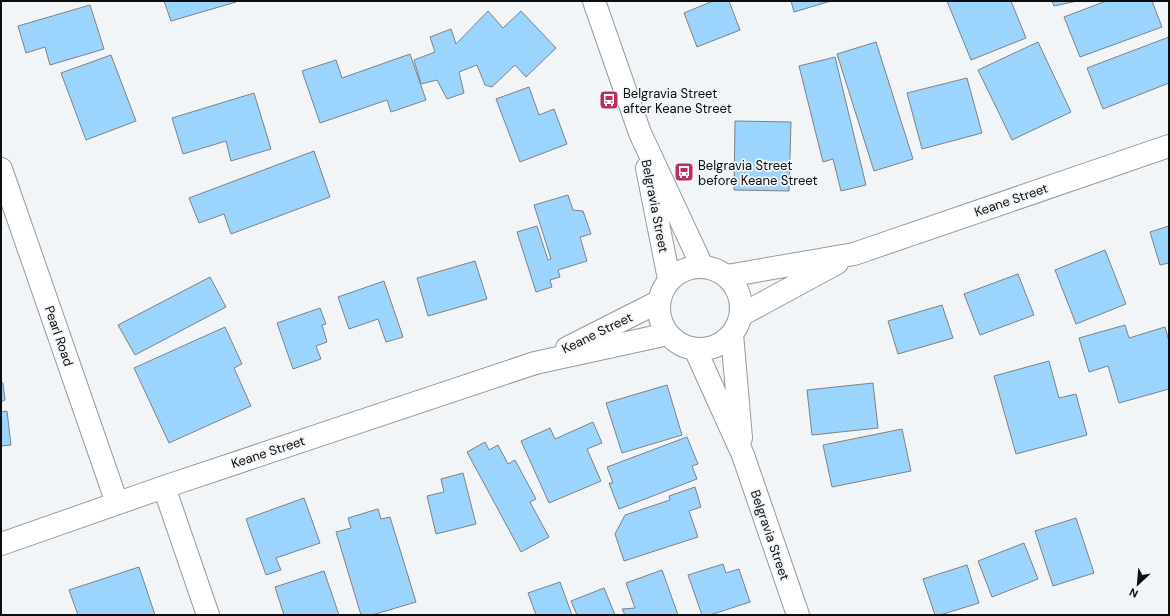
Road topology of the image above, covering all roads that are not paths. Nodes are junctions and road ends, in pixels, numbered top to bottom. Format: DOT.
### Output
graph roads {
  1 [pos="594,1"];
  2 [pos="640,133"];
  3 [pos="1169,146"];
  4 [pos="1,169"];
  5 [pos="854,254"];
  6 [pos="702,266"];
  7 [pos="727,276"];
  8 [pos="669,279"];
  9 [pos="658,302"];
  10 [pos="741,315"];
  11 [pos="668,334"];
  12 [pos="732,334"];
  13 [pos="695,350"];
  14 [pos="535,363"];
  15 [pos="742,455"];
  16 [pos="164,487"];
  17 [pos="117,503"];
  18 [pos="1,544"];
  19 [pos="208,615"];
  20 [pos="798,615"];
  1 -- 2 [label="street, Belgravia Street"];
  2 -- 6 [label="street, Belgravia Street"];
  2 -- 8 [label="street, Belgravia Street"];
  3 -- 5 [label="street, Keane Street"];
  4 -- 17 [label="street, Pearl Road"];
  5 -- 7 [label="street, Keane Street"];
  5 -- 10 [label="street, Keane Street"];
  6 -- 7 [label="street"];
  6 -- 8 [label="street"];
  7 -- 10 [label="street"];
  8 -- 9 [label="street"];
  9 -- 11 [label="street"];
  9 -- 14 [label="street, Keane Street"];
  10 -- 12 [label="street"];
  11 -- 13 [label="street"];
  11 -- 14 [label="street, Keane Street"];
  12 -- 13 [label="street"];
  12 -- 15 [label="street, Belgravia Street"];
  13 -- 15 [label="street, Belgravia Street"];
  14 -- 16 [label="street, Keane Street"];
  15 -- 20 [label="street, Belgravia Street"];
  16 -- 17 [label="street, Keane Street"];
  16 -- 19 [label="street"];
  17 -- 18 [label="street, Keane Street"];
}
